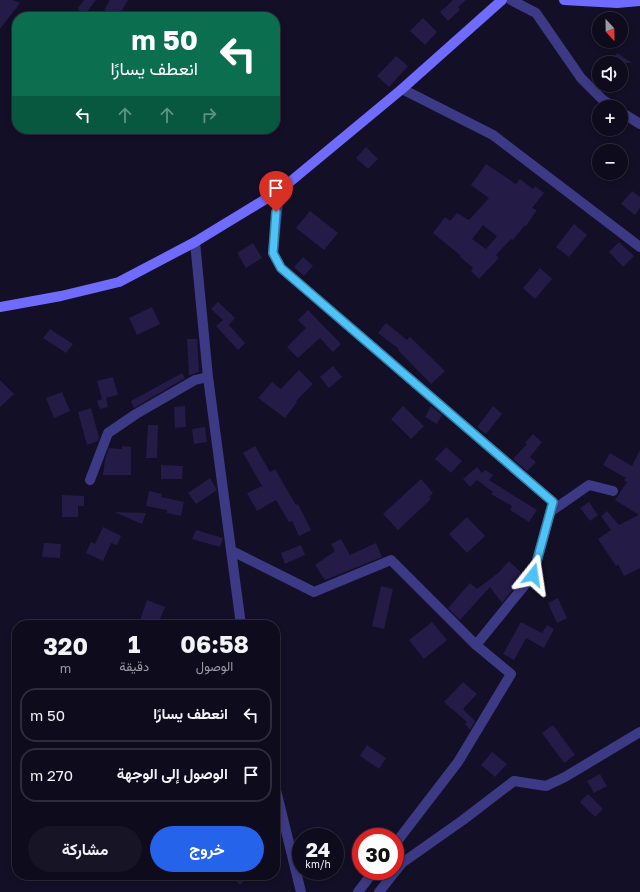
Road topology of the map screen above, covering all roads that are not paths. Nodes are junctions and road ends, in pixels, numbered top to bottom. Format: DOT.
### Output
graph roads {
  1 [pos="502,0"];
  2 [pos="510,0"];
  3 [pos="564,0"];
  4 [pos="640,0"];
  5 [pos="402,89"];
  6 [pos="603,100"];
  7 [pos="628,116"];
  8 [pos="640,124"];
  9 [pos="279,191"];
  10 [pos="195,242"];
  11 [pos="640,247"];
  12 [pos="0,307"];
  13 [pos="208,376"];
  14 [pos="90,480"];
  15 [pos="612,491"];
  16 [pos="550,512"];
  17 [pos="232,551"];
  18 [pos="240,620"];
  19 [pos="476,645"];
  20 [pos="640,732"];
  21 [pos="280,806"];
  22 [pos="404,832"];
  23 [pos="367,880"];
  24 [pos="302,892"];
  25 [pos="358,892"];
  26 [pos="379,892"];
  1 -- 5 [label="street"];
  2 -- 6 [label="street"];
  3 -- 4 [label="street"];
  5 -- 9 [label="street"];
  5 -- 11 [label="street"];
  7 -- 8 [label="street"];
  9 -- 10 [label="street"];
  9 -- 16 [label="street"];
  10 -- 12 [label="street"];
  10 -- 13 [label="street"];
  13 -- 14 [label="street"];
  13 -- 17 [label="street"];
  15 -- 16 [label="street"];
  16 -- 19 [label="street"];
  17 -- 18 [label="street"];
  17 -- 19 [label="street"];
  19 -- 22 [label="street"];
  20 -- 26 [label="street"];
  21 -- 24 [label="street"];
  23 -- 25 [label="street"];
}
